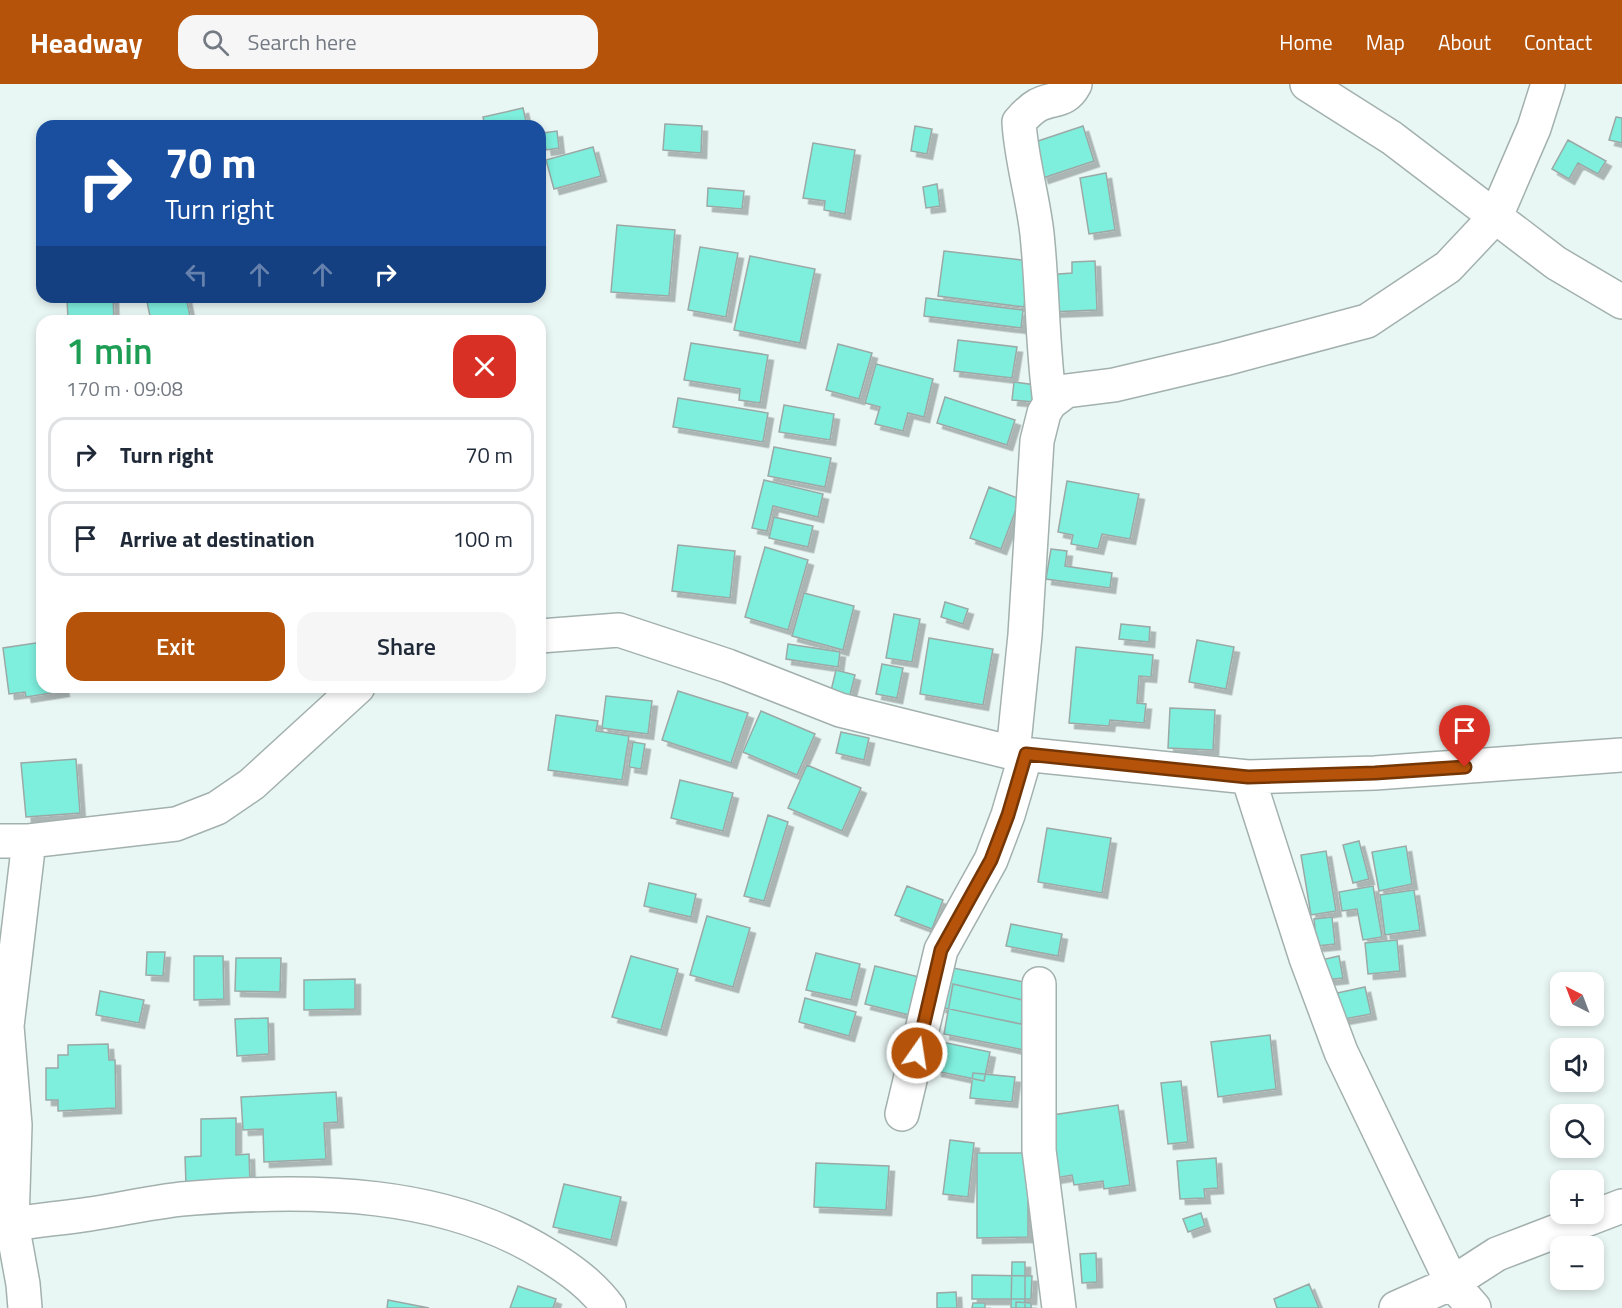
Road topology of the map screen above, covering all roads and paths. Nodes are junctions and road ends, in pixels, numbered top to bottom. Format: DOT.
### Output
graph roads {
  1 [pos="1075,84"];
  2 [pos="1307,84"];
  3 [pos="1548,84"];
  4 [pos="1496,216"];
  5 [pos="1622,302"];
  6 [pos="1050,403"];
  7 [pos="546,636"];
  8 [pos="351,693"];
  9 [pos="1019,754"];
  10 [pos="1622,755"];
  11 [pos="1248,777"];
  12 [pos="15,841"];
  13 [pos="1039,984"];
  14 [pos="902,1114"];
  15 [pos="1622,1206"];
  16 [pos="6,1225"];
  17 [pos="1452,1283"];
  18 [pos="25,1308"];
  19 [pos="609,1308"];
  20 [pos="1059,1308"];
  21 [pos="1396,1308"];
  22 [pos="1474,1308"];
  1 -- 6 [label="street"];
  2 -- 4 [label="street"];
  3 -- 4 [label="street"];
  4 -- 5 [label="street"];
  4 -- 6 [label="street"];
  6 -- 9 [label="street"];
  7 -- 9 [label="street"];
  8 -- 12 [label="street"];
  9 -- 11 [label="street"];
  9 -- 14 [label="street"];
  10 -- 11 [label="street"];
  11 -- 17 [label="street"];
  12 -- 16 [label="street"];
  13 -- 20 [label="street"];
  15 -- 17 [label="street"];
  16 -- 18 [label="street"];
  16 -- 19 [label="street"];
  17 -- 21 [label="street"];
  17 -- 22 [label="street"];
}
